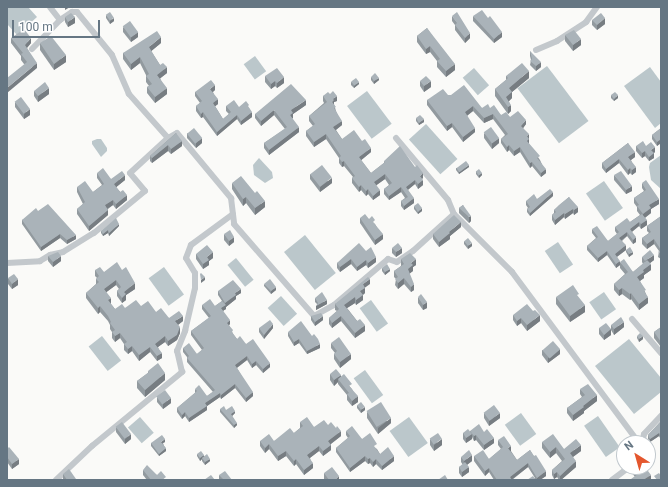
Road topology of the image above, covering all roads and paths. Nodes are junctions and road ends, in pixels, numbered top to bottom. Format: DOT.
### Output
graph roads {
  1 [pos="50,7"];
  2 [pos="597,7"];
  3 [pos="60,20"];
  4 [pos="32,48"];
  5 [pos="536,50"];
  6 [pos="168,138"];
  7 [pos="396,138"];
  8 [pos="233,214"];
  9 [pos="454,214"];
  10 [pos="7,263"];
  11 [pos="632,319"];
  12 [pos="661,353"];
  13 [pos="661,416"];
  14 [pos="632,435"];
  15 [pos="644,435"];
  16 [pos="56,480"];
  1 -- 3 [label="street"];
  2 -- 5 [label="street"];
  3 -- 4 [label="street"];
  3 -- 6 [label="street"];
  6 -- 8 [label="street"];
  6 -- 10 [label="street"];
  7 -- 9 [label="street"];
  8 -- 9 [label="street"];
  8 -- 16 [label="street"];
  9 -- 14 [label="street"];
  11 -- 12 [label="street"];
  13 -- 15 [label="street"];
}
